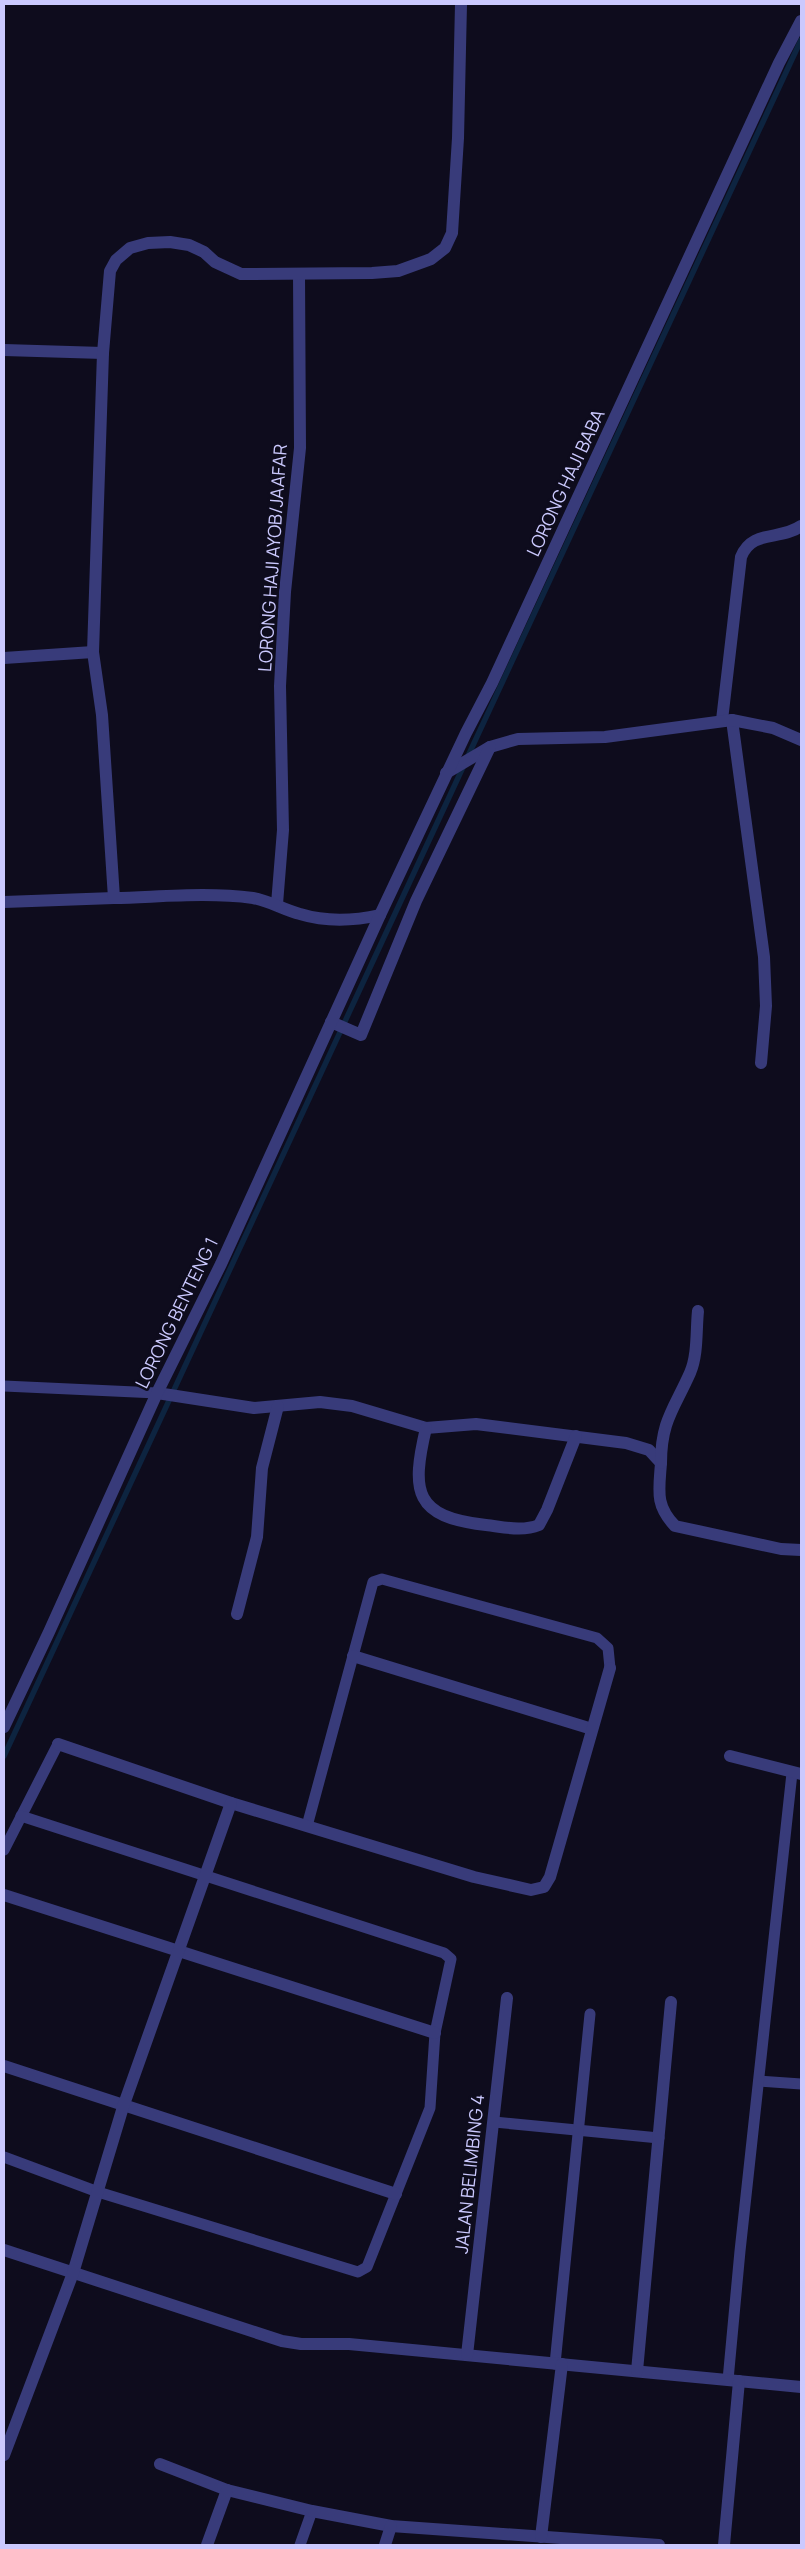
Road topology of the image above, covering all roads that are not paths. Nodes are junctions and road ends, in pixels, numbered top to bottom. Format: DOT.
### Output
graph roads {
  1 [pos="461,4"];
  2 [pos="801,21"];
  3 [pos="299,274"];
  4 [pos="4,350"];
  5 [pos="102,354"];
  6 [pos="801,526"];
  7 [pos="93,652"];
  8 [pos="4,658"];
  9 [pos="727,720"];
  10 [pos="801,740"];
  11 [pos="487,749"];
  12 [pos="446,773"];
  13 [pos="114,898"];
  14 [pos="4,902"];
  15 [pos="277,904"];
  16 [pos="380,915"];
  17 [pos="333,1023"];
  18 [pos="761,1062"];
  19 [pos="698,1311"];
  20 [pos="4,1386"];
  21 [pos="161,1393"];
  22 [pos="278,1406"];
  23 [pos="426,1428"];
  24 [pos="576,1436"];
  25 [pos="661,1463"];
  26 [pos="801,1550"];
  27 [pos="237,1614"];
  28 [pos="353,1656"];
  29 [pos="610,1668"];
  30 [pos="4,1727"];
  31 [pos="592,1729"];
  32 [pos="58,1744"];
  33 [pos="730,1756"];
  34 [pos="797,1773"];
  35 [pos="230,1803"];
  36 [pos="21,1816"];
  37 [pos="307,1826"];
  38 [pos="4,1850"];
  39 [pos="205,1876"];
  40 [pos="4,1895"];
  41 [pos="178,1950"];
  42 [pos="507,1998"];
  43 [pos="671,2002"];
  44 [pos="590,2014"];
  45 [pos="435,2033"];
  46 [pos="4,2066"];
  47 [pos="759,2081"];
  48 [pos="801,2084"];
  49 [pos="124,2105"];
  50 [pos="494,2122"];
  51 [pos="579,2130"];
  52 [pos="659,2138"];
  53 [pos="4,2157"];
  54 [pos="98,2192"];
  55 [pos="396,2194"];
  56 [pos="4,2250"];
  57 [pos="73,2273"];
  58 [pos="467,2355"];
  59 [pos="559,2364"];
  60 [pos="636,2371"];
  61 [pos="733,2380"];
  62 [pos="801,2387"];
  63 [pos="4,2455"];
  64 [pos="160,2464"];
  65 [pos="227,2490"];
  66 [pos="312,2512"];
  67 [pos="391,2526"];
  68 [pos="541,2537"];
  69 [pos="208,2545"];
  70 [pos="300,2545"];
  71 [pos="385,2545"];
  72 [pos="660,2545"];
  73 [pos="724,2545"];
  1 -- 3 [label="street"];
  2 -- 12 [label="street, LORONG HAJI BABA"];
  3 -- 5 [label="street"];
  3 -- 15 [label="street, LORONG HAJI AYOB/JAAFAR"];
  4 -- 5 [label="street"];
  5 -- 7 [label="street"];
  6 -- 9 [label="street"];
  7 -- 8 [label="street"];
  7 -- 13 [label="street"];
  9 -- 10 [label="street"];
  9 -- 11 [label="street"];
  9 -- 18 [label="street"];
  11 -- 12 [label="street"];
  11 -- 17 [label="street"];
  12 -- 16 [label="street, LORONG HAJI BABA"];
  13 -- 14 [label="street"];
  13 -- 15 [label="street"];
  15 -- 16 [label="street"];
  16 -- 17 [label="street, LORONG BENTENG 1"];
  17 -- 21 [label="street, LORONG BENTENG 1"];
  19 -- 25 [label="street"];
  20 -- 21 [label="lane"];
  21 -- 22 [label="street"];
  21 -- 30 [label="street, LORONG BENTENG 1"];
  22 -- 23 [label="street"];
  22 -- 27 [label="street"];
  23 -- 24 [label="street"];
  23 -- 24 [label="street"];
  24 -- 25 [label="street"];
  25 -- 26 [label="street"];
  28 -- 29 [label="lane"];
  28 -- 31 [label="street"];
  28 -- 37 [label="lane"];
  29 -- 31 [label="street"];
  31 -- 37 [label="street"];
  32 -- 35 [label="street"];
  32 -- 36 [label="lane"];
  33 -- 34 [label="street"];
  34 -- 47 [label="lane"];
  35 -- 37 [label="street"];
  35 -- 39 [label="street"];
  36 -- 38 [label="lane"];
  36 -- 39 [label="lane"];
  39 -- 41 [label="street"];
  39 -- 45 [label="lane"];
  40 -- 41 [label="street"];
  41 -- 45 [label="street"];
  41 -- 49 [label="street"];
  42 -- 50 [label="street, JALAN BELIMBING 4"];
  43 -- 52 [label="street"];
  44 -- 51 [label="lane"];
  45 -- 55 [label="lane"];
  46 -- 49 [label="street"];
  47 -- 48 [label="lane"];
  47 -- 61 [label="lane"];
  49 -- 54 [label="street"];
  49 -- 55 [label="street"];
  50 -- 51 [label="lane"];
  50 -- 58 [label="street, JALAN BELIMBING 4"];
  51 -- 52 [label="lane"];
  51 -- 59 [label="lane"];
  52 -- 60 [label="street"];
  53 -- 54 [label="lane"];
  54 -- 55 [label="lane"];
  54 -- 57 [label="street"];
  56 -- 57 [label="street"];
  57 -- 58 [label="street"];
  57 -- 63 [label="street"];
  58 -- 59 [label="street"];
  59 -- 60 [label="street"];
  59 -- 68 [label="street"];
  60 -- 61 [label="street"];
  61 -- 62 [label="street"];
  61 -- 73 [label="street"];
  64 -- 65 [label="street"];
  65 -- 66 [label="street"];
  65 -- 69 [label="street"];
  66 -- 67 [label="street"];
  66 -- 70 [label="lane"];
  67 -- 68 [label="street"];
  67 -- 71 [label="street"];
  68 -- 72 [label="street"];
}
